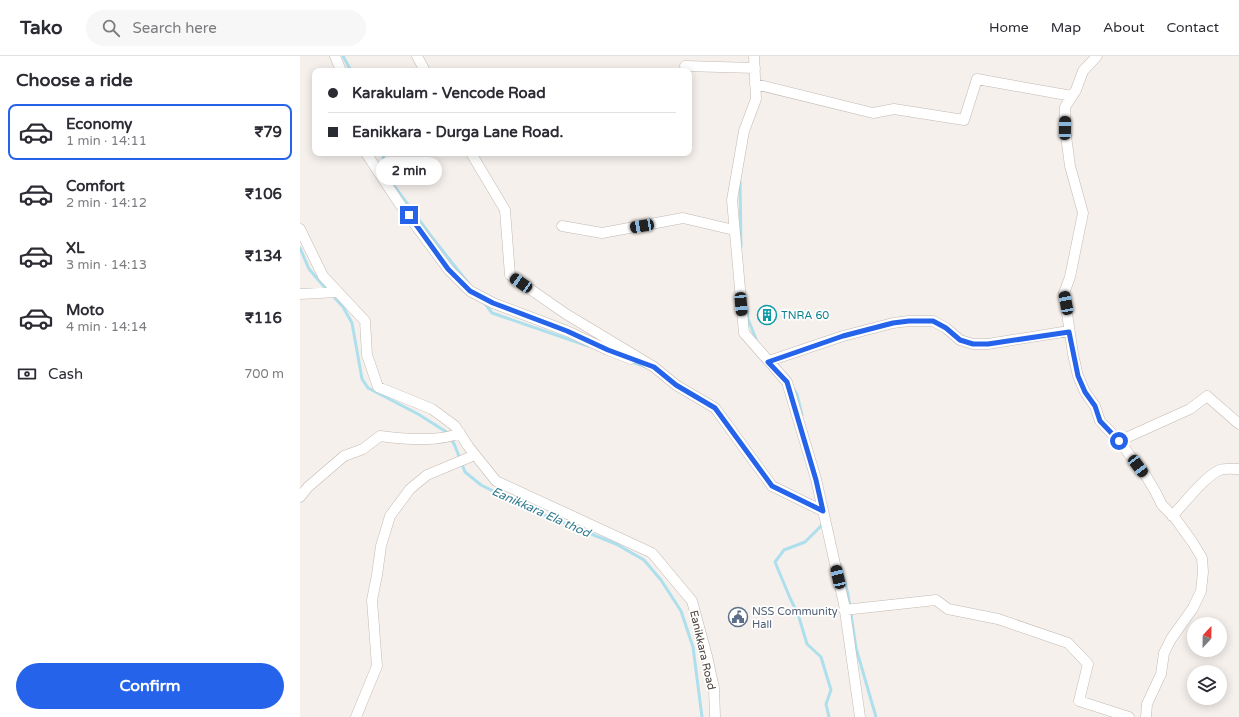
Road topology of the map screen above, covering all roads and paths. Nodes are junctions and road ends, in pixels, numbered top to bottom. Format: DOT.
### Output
graph roads {
  1 [pos="335,56"];
  2 [pos="417,56"];
  3 [pos="754,56"];
  4 [pos="1097,56"];
  5 [pos="685,66"];
  6 [pos="339,68"];
  7 [pos="423,68"];
  8 [pos="755,68"];
  9 [pos="755,84"];
  10 [pos="1072,96"];
  11 [pos="368,156"];
  12 [pos="473,156"];
  13 [pos="562,226"];
  14 [pos="300,230"];
  15 [pos="734,230"];
  16 [pos="338,292"];
  17 [pos="300,294"];
  18 [pos="1069,332"];
  19 [pos="768,362"];
  20 [pos="654,367"];
  21 [pos="1239,424"];
  22 [pos="460,433"];
  23 [pos="1119,441"];
  24 [pos="471,457"];
  25 [pos="1239,469"];
  26 [pos="300,497"];
  27 [pos="823,512"];
  28 [pos="1172,516"];
  29 [pos="844,610"];
  30 [pos="356,717"];
  31 [pos="715,717"];
  32 [pos="860,717"];
  33 [pos="1129,717"];
  34 [pos="1146,717"];
  1 -- 6 [label="street"];
  2 -- 7 [label="street"];
  3 -- 8 [label="street"];
  4 -- 10 [label="street"];
  5 -- 8 [label="street"];
  8 -- 9 [label="street"];
  9 -- 10 [label="street"];
  9 -- 15 [label="street"];
  10 -- 18 [label="street"];
  11 -- 20 [label="street"];
  12 -- 20 [label="street"];
  13 -- 15 [label="street"];
  14 -- 16 [label="street, Eanikkara Road"];
  15 -- 19 [label="street"];
  16 -- 17 [label="street"];
  16 -- 22 [label="street, Eanikkara Road"];
  18 -- 19 [label="street"];
  18 -- 23 [label="street"];
  19 -- 27 [label="street"];
  20 -- 27 [label="street"];
  21 -- 23 [label="street"];
  22 -- 24 [label="street, Eanikkara Road"];
  22 -- 26 [label="street"];
  23 -- 28 [label="street"];
  24 -- 30 [label="street"];
  24 -- 31 [label="street, Eanikkara Road"];
  25 -- 28 [label="street"];
  27 -- 29 [label="street"];
  28 -- 34 [label="street"];
  29 -- 32 [label="street"];
  29 -- 33 [label="street"];
}
